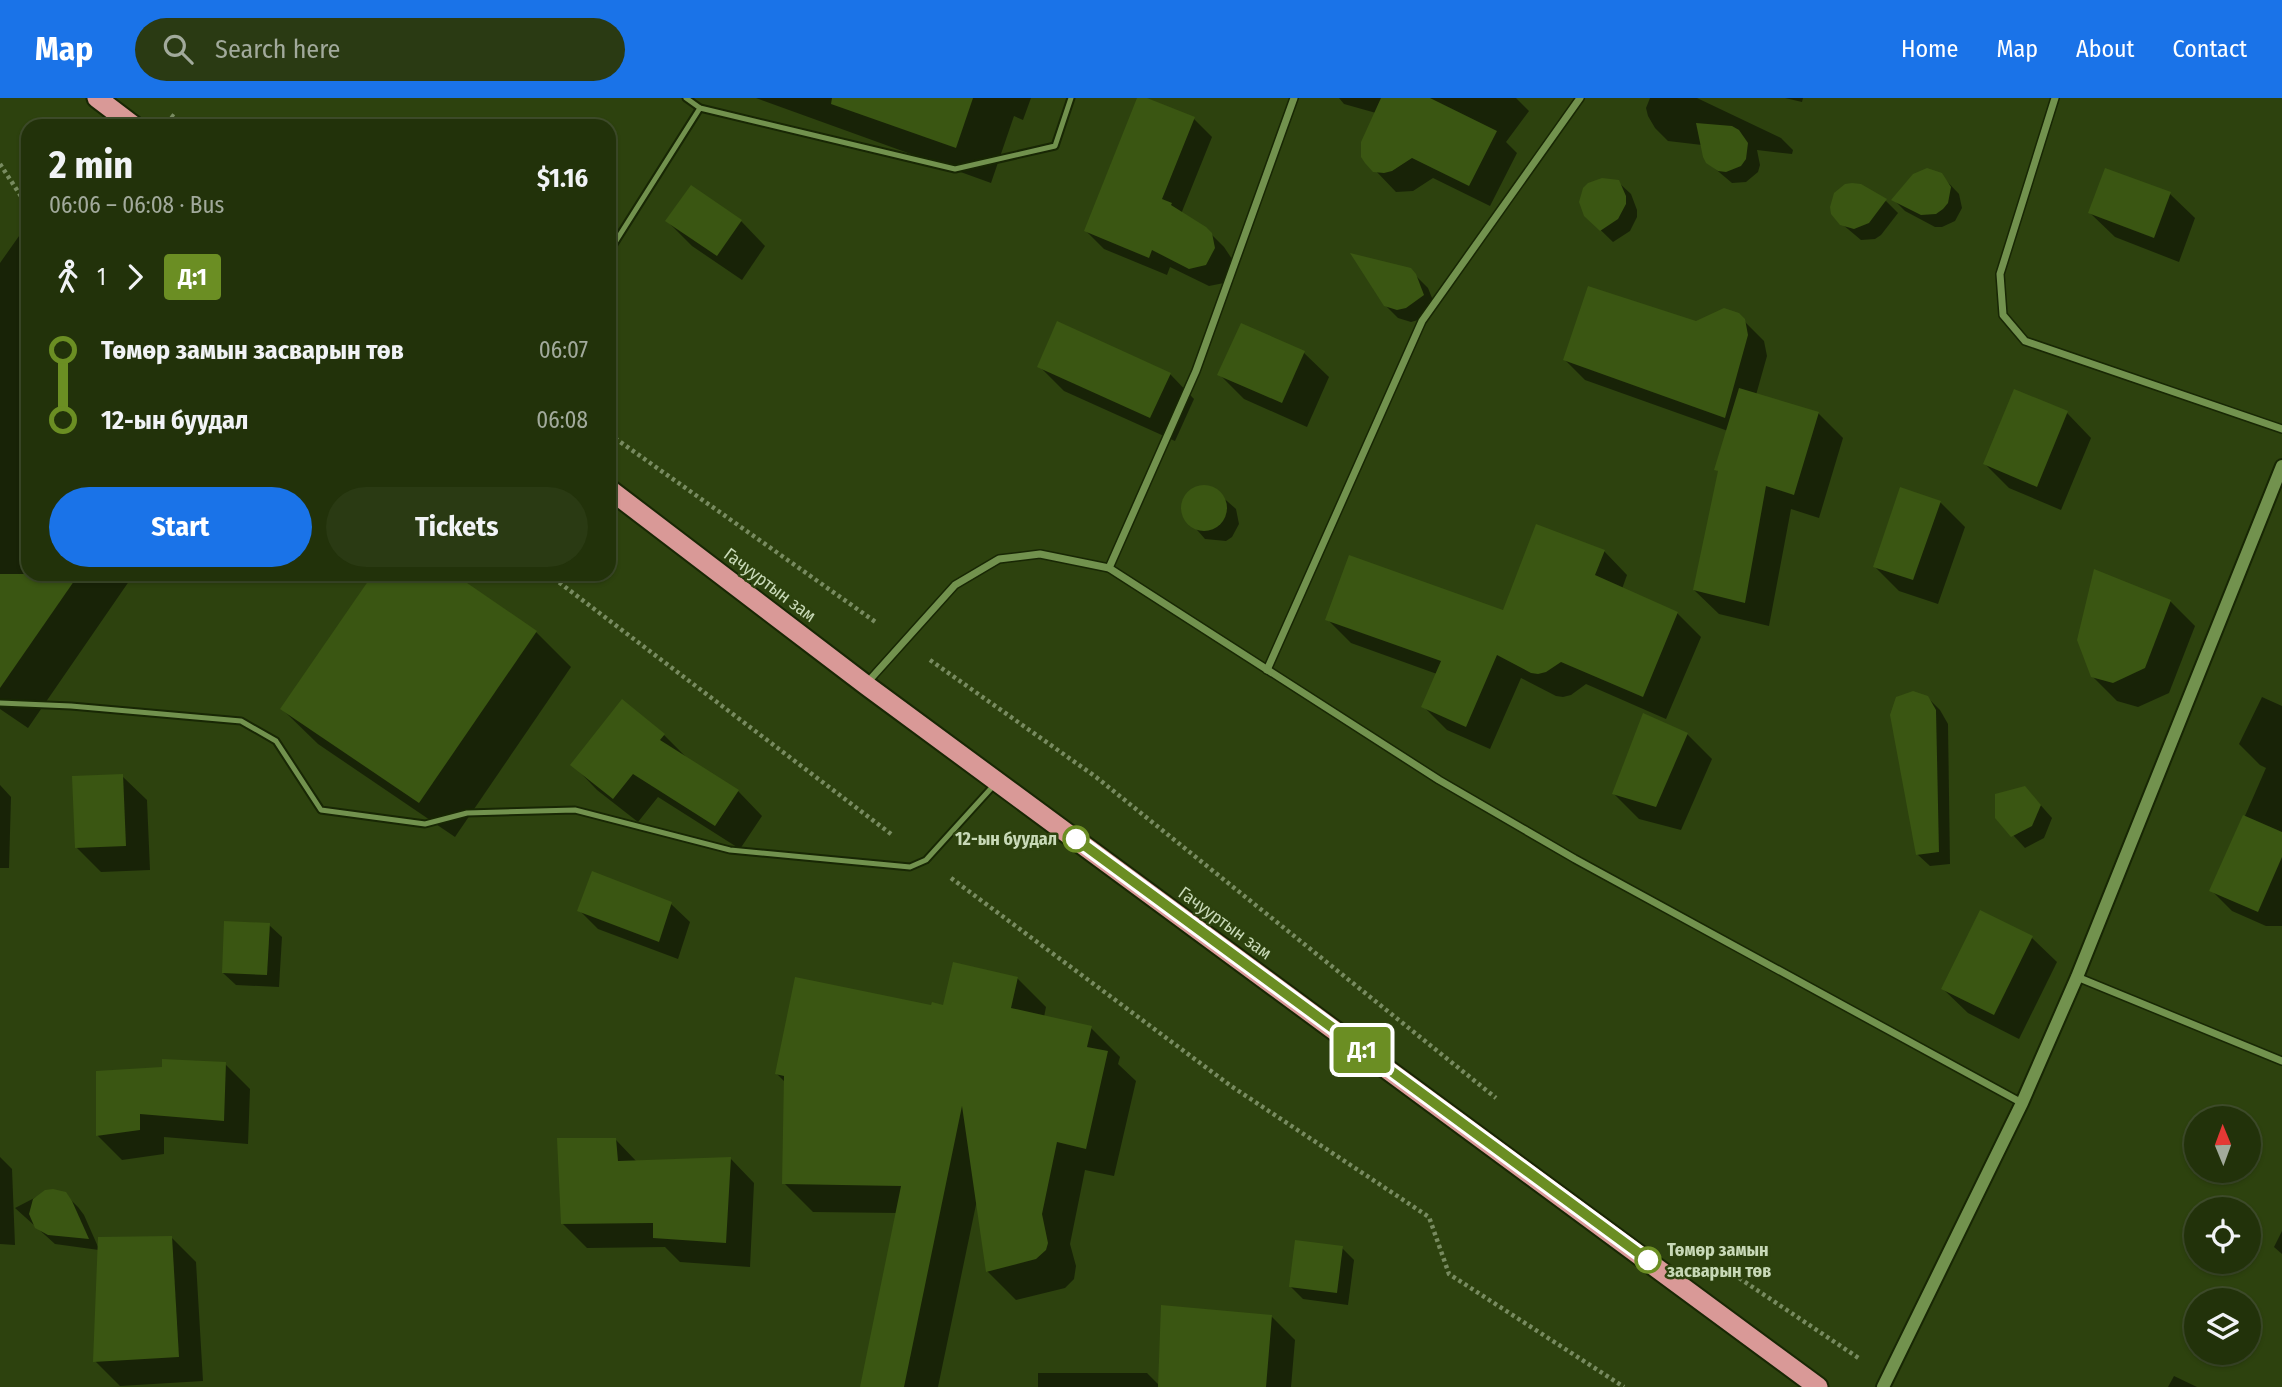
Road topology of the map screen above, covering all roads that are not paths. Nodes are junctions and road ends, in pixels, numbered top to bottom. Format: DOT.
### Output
graph roads {
  1 [pos="97,98"];
  2 [pos="686,98"];
  3 [pos="1071,98"];
  4 [pos="1294,98"];
  5 [pos="1580,98"];
  6 [pos="2055,98"];
  7 [pos="700,108"];
  8 [pos="125,119"];
  9 [pos="616,241"];
  10 [pos="2282,429"];
  11 [pos="2282,466"];
  12 [pos="616,494"];
  13 [pos="1109,568"];
  14 [pos="1267,670"];
  15 [pos="866,685"];
  16 [pos="0,703"];
  17 [pos="997,782"];
  18 [pos="2077,977"];
  19 [pos="2282,1061"];
  20 [pos="2022,1103"];
  21 [pos="1885,1382"];
  22 [pos="1818,1387"];
  1 -- 8 [label="highway"];
  2 -- 7 [label="lane"];
  3 -- 7 [label="lane"];
  4 -- 13 [label="street"];
  5 -- 14 [label="street"];
  6 -- 10 [label="street"];
  7 -- 9 [label="lane"];
  11 -- 18 [label="street"];
  12 -- 15 [label="highway, Гачууртын зам"];
  13 -- 14 [label="street"];
  13 -- 15 [label="street"];
  14 -- 20 [label="street"];
  15 -- 17 [label="highway, Гачууртын зам"];
  16 -- 17 [label="lane"];
  17 -- 22 [label="highway, Гачууртын зам"];
  18 -- 19 [label="street"];
  18 -- 20 [label="street"];
  20 -- 21 [label="street"];
}
